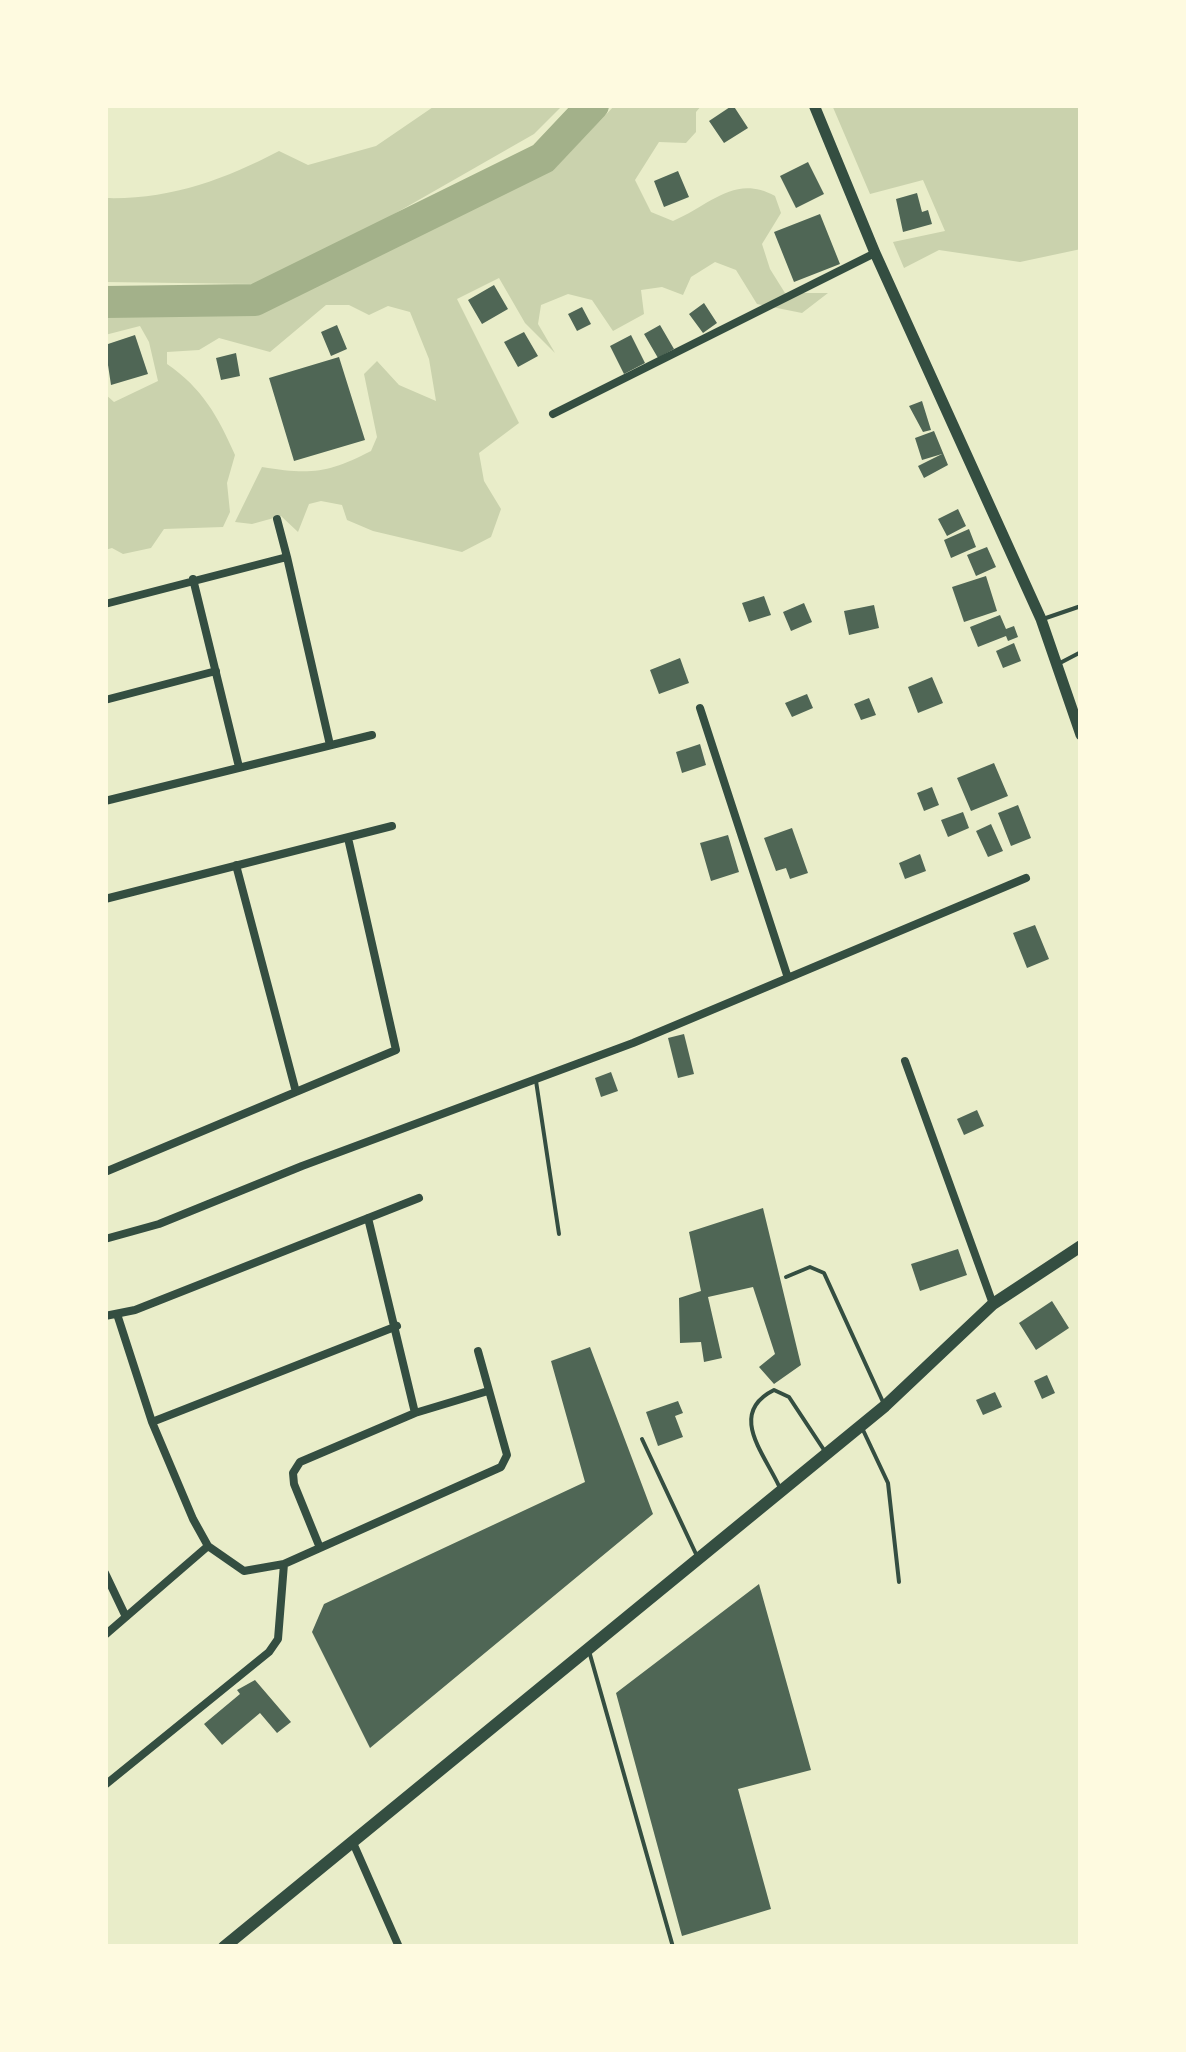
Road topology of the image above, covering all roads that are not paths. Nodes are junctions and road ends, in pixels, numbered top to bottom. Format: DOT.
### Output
graph roads {
  1 [pos="814,105"];
  2 [pos="874,254"];
  3 [pos="554,414"];
  4 [pos="277,518"];
  5 [pos="287,557"];
  6 [pos="193,579"];
  7 [pos="105,604"];
  8 [pos="1081,606"];
  9 [pos="1041,619"];
  10 [pos="1081,652"];
  11 [pos="1058,664"];
  12 [pos="216,671"];
  13 [pos="105,700"];
  14 [pos="700,708"];
  15 [pos="372,735"];
  16 [pos="1081,735"];
  17 [pos="330,745"];
  18 [pos="239,766"];
  19 [pos="105,801"];
  20 [pos="392,826"];
  21 [pos="348,838"];
  22 [pos="236,866"];
  23 [pos="1026,878"];
  24 [pos="105,899"];
  25 [pos="788,978"];
  26 [pos="905,1061"];
  27 [pos="536,1078"];
  28 [pos="296,1092"];
  29 [pos="105,1172"];
  30 [pos="419,1198"];
  31 [pos="368,1218"];
  32 [pos="560,1234"];
  33 [pos="105,1239"];
  34 [pos="1081,1246"];
  35 [pos="786,1277"];
  36 [pos="993,1304"];
  37 [pos="117,1314"];
  38 [pos="105,1316"];
  39 [pos="397,1326"];
  40 [pos="478,1350"];
  41 [pos="488,1391"];
  42 [pos="885,1406"];
  43 [pos="415,1413"];
  44 [pos="152,1422"];
  45 [pos="861,1426"];
  46 [pos="642,1439"];
  47 [pos="826,1454"];
  48 [pos="781,1490"];
  49 [pos="208,1546"];
  50 [pos="320,1548"];
  51 [pos="698,1558"];
  52 [pos="284,1564"];
  53 [pos="105,1574"];
  54 [pos="900,1582"];
  55 [pos="126,1617"];
  56 [pos="105,1635"];
  57 [pos="588,1651"];
  58 [pos="105,1785"];
  59 [pos="354,1844"];
  60 [pos="224,1947"];
  61 [pos="400,1947"];
  62 [pos="674,1947"];
  1 -- 2 [label="main road"];
  2 -- 3 [label="street"];
  2 -- 9 [label="main road"];
  4 -- 5 [label="street"];
  5 -- 6 [label="street"];
  5 -- 17 [label="street"];
  6 -- 7 [label="street"];
  6 -- 12 [label="street"];
  8 -- 9 [label="lane"];
  9 -- 11 [label="main road"];
  10 -- 11 [label="lane"];
  11 -- 16 [label="main road"];
  12 -- 13 [label="street"];
  12 -- 18 [label="street"];
  14 -- 25 [label="street"];
  15 -- 17 [label="street"];
  17 -- 18 [label="street"];
  18 -- 19 [label="street"];
  20 -- 21 [label="street"];
  21 -- 22 [label="street"];
  21 -- 28 [label="street"];
  22 -- 24 [label="street"];
  22 -- 28 [label="street"];
  23 -- 25 [label="street"];
  25 -- 27 [label="street"];
  26 -- 36 [label="street"];
  27 -- 32 [label="lane"];
  27 -- 33 [label="street"];
  28 -- 29 [label="street"];
  30 -- 31 [label="street"];
  31 -- 37 [label="street"];
  31 -- 39 [label="street"];
  34 -- 36 [label="main road"];
  35 -- 42 [label="lane"];
  36 -- 42 [label="main road"];
  37 -- 38 [label="street"];
  37 -- 44 [label="street"];
  39 -- 43 [label="street"];
  39 -- 44 [label="street"];
  40 -- 41 [label="street"];
  41 -- 43 [label="street"];
  41 -- 50 [label="street"];
  42 -- 45 [label="main road"];
  43 -- 50 [label="street"];
  44 -- 49 [label="street"];
  45 -- 47 [label="main road"];
  45 -- 54 [label="lane"];
  46 -- 51 [label="lane"];
  47 -- 48 [label="main road"];
  47 -- 48 [label="lane"];
  48 -- 51 [label="main road"];
  49 -- 52 [label="street"];
  49 -- 55 [label="street"];
  50 -- 52 [label="street"];
  51 -- 57 [label="main road"];
  52 -- 58 [label="street"];
  53 -- 55 [label="street"];
  55 -- 56 [label="street"];
  57 -- 59 [label="main road"];
  57 -- 62 [label="lane"];
  59 -- 60 [label="main road"];
  59 -- 61 [label="street"];
}
